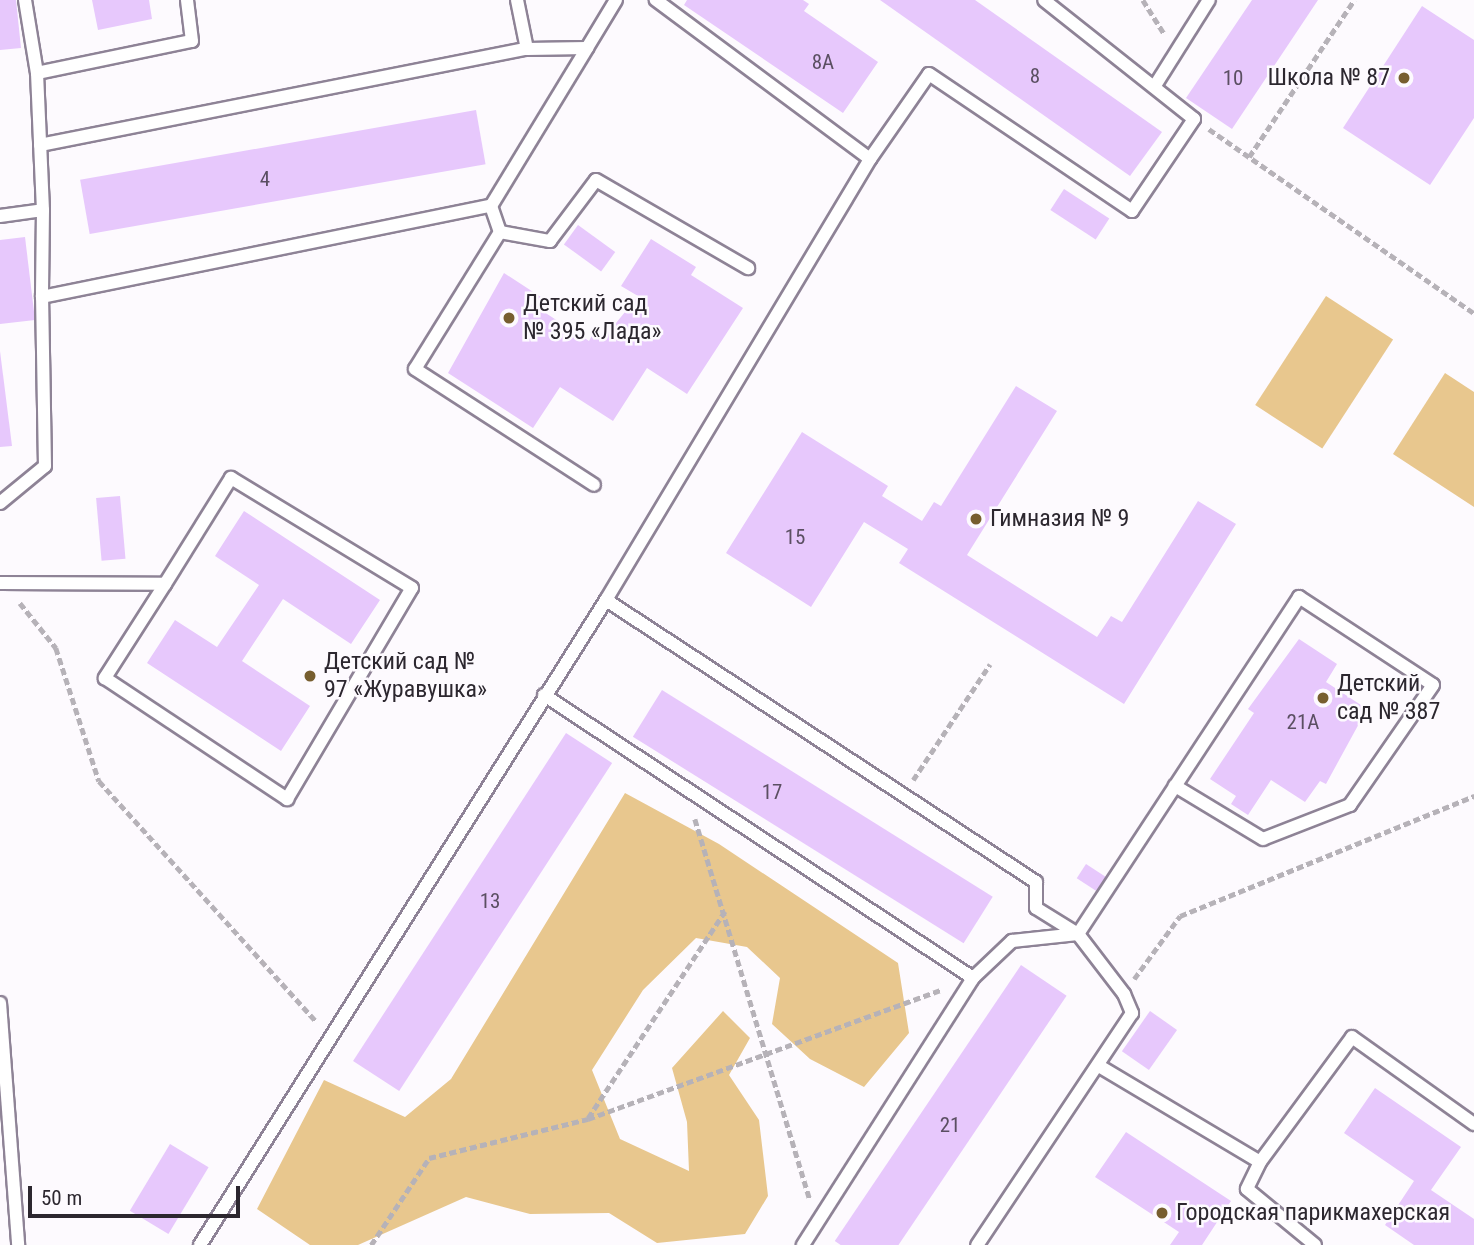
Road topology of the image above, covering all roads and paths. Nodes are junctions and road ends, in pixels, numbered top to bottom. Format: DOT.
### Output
graph roads {
  1 [pos="25,0"];
  2 [pos="187,0"];
  3 [pos="517,0"];
  4 [pos="616,0"];
  5 [pos="656,0"];
  6 [pos="1044,0"];
  7 [pos="1143,0"];
  8 [pos="1209,0"];
  9 [pos="1354,0"];
  10 [pos="587,48"];
  11 [pos="527,49"];
  12 [pos="1176,53"];
  13 [pos="37,73"];
  14 [pos="1156,84"];
  15 [pos="1194,119"];
  16 [pos="40,145"];
  17 [pos="1249,157"];
  18 [pos="870,159"];
  19 [pos="491,206"];
  20 [pos="43,210"];
  21 [pos="0,216"];
  22 [pos="500,232"];
  23 [pos="748,268"];
  24 [pos="42,297"];
  25 [pos="1474,313"];
  26 [pos="594,485"];
  27 [pos="0,503"];
  28 [pos="2,583"];
  29 [pos="165,584"];
  30 [pos="606,600"];
  31 [pos="990,664"];
  32 [pos="544,695"];
  33 [pos="1175,786"];
  34 [pos="685,789"];
  35 [pos="903,795"];
  36 [pos="1474,796"];
  37 [pos="725,911"];
  38 [pos="1078,934"];
  39 [pos="973,978"];
  40 [pos="1124,994"];
  41 [pos="0,1003"];
  42 [pos="330,1036"];
  43 [pos="767,1054"];
  44 [pos="1099,1066"];
  45 [pos="588,1119"];
  46 [pos="1474,1125"];
  47 [pos="1260,1163"];
  48 [pos="817,1224"];
  49 [pos="18,1245"];
  50 [pos="200,1245"];
  51 [pos="371,1245"];
  52 [pos="803,1245"];
  53 [pos="977,1245"];
  54 [pos="1315,1245"];
  1 -- 13 [label="lane"];
  2 -- 13 [label="lane"];
  3 -- 11 [label="lane"];
  4 -- 10 [label="lane"];
  5 -- 18 [label="lane"];
  6 -- 14 [label="lane"];
  7 -- 12 [label="path"];
  8 -- 12 [label="lane"];
  9 -- 17 [label="path"];
  10 -- 11 [label="lane"];
  10 -- 19 [label="lane"];
  11 -- 16 [label="lane"];
  12 -- 14 [label="lane"];
  13 -- 16 [label="lane"];
  14 -- 15 [label="lane"];
  15 -- 17 [label="path"];
  15 -- 18 [label="lane"];
  16 -- 20 [label="lane"];
  17 -- 25 [label="path"];
  18 -- 30 [label="lane"];
  19 -- 22 [label="lane"];
  19 -- 24 [label="lane"];
  20 -- 21 [label="lane"];
  20 -- 24 [label="lane"];
  22 -- 23 [label="lane"];
  22 -- 26 [label="lane"];
  24 -- 27 [label="lane"];
  28 -- 29 [label="lane"];
  28 -- 42 [label="path"];
  29 -- 29 [label="lane"];
  30 -- 32 [label="lane"];
  30 -- 35 [label="lane"];
  31 -- 35 [label="path"];
  32 -- 34 [label="lane"];
  32 -- 42 [label="lane"];
  33 -- 33 [label="lane"];
  33 -- 38 [label="lane"];
  34 -- 37 [label="path"];
  34 -- 39 [label="lane"];
  35 -- 38 [label="lane"];
  36 -- 40 [label="path"];
  37 -- 43 [label="path"];
  37 -- 45 [label="path"];
  38 -- 39 [label="lane"];
  38 -- 40 [label="lane"];
  39 -- 43 [label="path"];
  39 -- 48 [label="lane"];
  40 -- 44 [label="lane"];
  41 -- 49 [label="lane"];
  42 -- 50 [label="lane"];
  43 -- 45 [label="path"];
  43 -- 48 [label="path"];
  44 -- 47 [label="lane"];
  44 -- 53 [label="lane"];
  45 -- 51 [label="path"];
  46 -- 47 [label="lane"];
  47 -- 54 [label="lane"];
  48 -- 52 [label="lane"];
}
